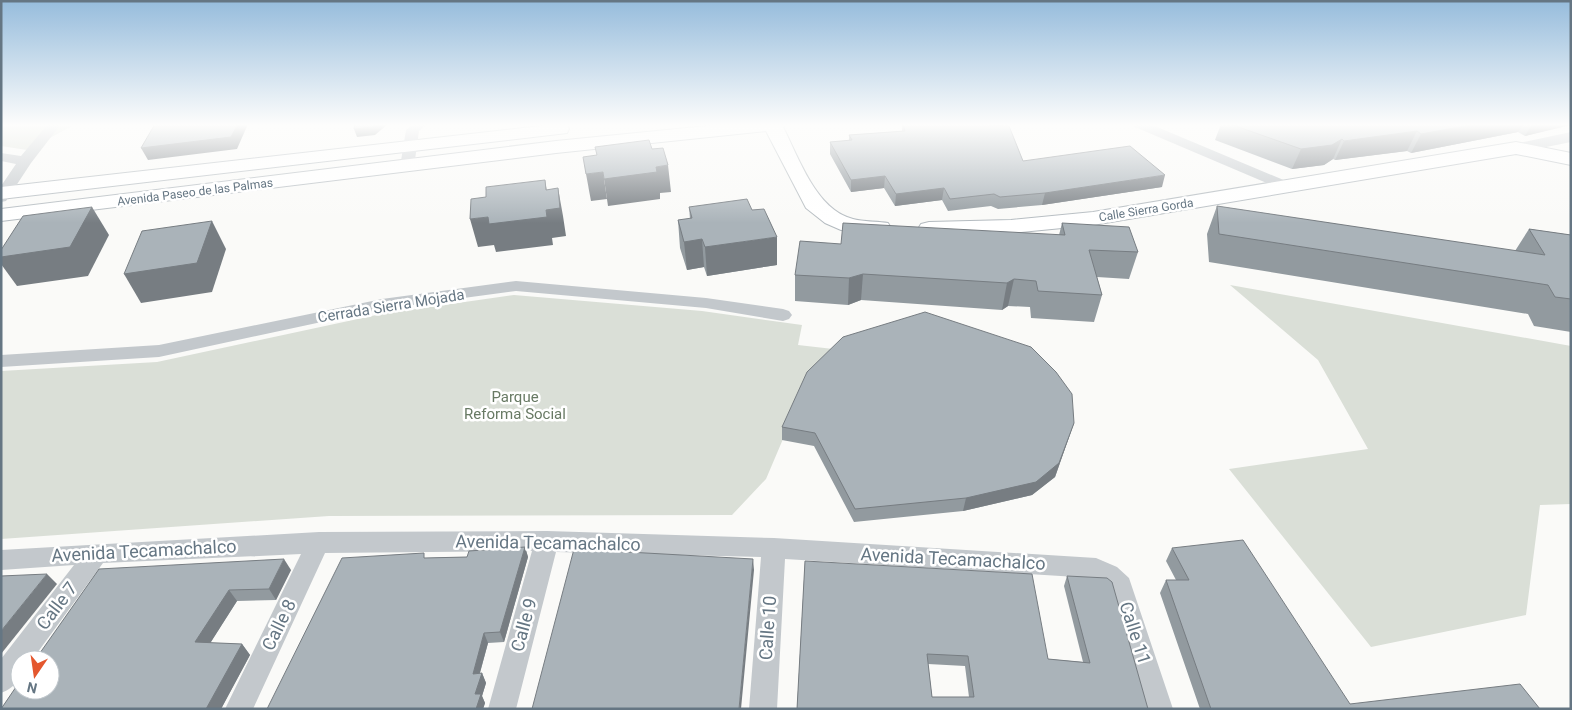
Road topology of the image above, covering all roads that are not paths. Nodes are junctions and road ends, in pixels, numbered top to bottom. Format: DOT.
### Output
graph roads {
  1 [pos="1,157"];
  2 [pos="28,157"];
  3 [pos="317,157"];
  4 [pos="408,157"];
  5 [pos="481,157"];
  6 [pos="790,157"];
  7 [pos="1218,157"];
  8 [pos="1463,157"];
  9 [pos="25,161"];
  10 [pos="408,167"];
  11 [pos="1288,187"];
  12 [pos="2,195"];
  13 [pos="1,215"];
  14 [pos="783,315"];
  15 [pos="1,361"];
  16 [pos="547,540"];
  17 [pos="319,542"];
  18 [pos="774,548"];
  19 [pos="95,555"];
  20 [pos="1,560"];
  21 [pos="1096,568"];
  22 [pos="1,681"];
  23 [pos="240,709"];
  24 [pos="502,709"];
  25 [pos="763,709"];
  26 [pos="1159,709"];
  1 -- 9 [label="street"];
  2 -- 9 [label="street"];
  3 -- 12 [label="main road, Avenida Paseo de las Palmas"];
  4 -- 10 [label="street"];
  5 -- 10 [label="main road, Avenida Paseo de las Palmas"];
  6 -- 11 [label="main road, Calle Sierra Gorda"];
  7 -- 11 [label="street"];
  8 -- 11 [label="main road, Calle Sierra Gorda"];
  9 -- 12 [label="street"];
  10 -- 13 [label="main road, Avenida Paseo de las Palmas"];
  14 -- 15 [label="street, Cerrada Sierra Mojada"];
  16 -- 17 [label="street, Avenida Tecamachalco"];
  16 -- 18 [label="street, Avenida Tecamachalco"];
  16 -- 24 [label="street, Calle 9"];
  17 -- 19 [label="street, Avenida Tecamachalco"];
  17 -- 23 [label="street, Calle 8"];
  18 -- 21 [label="street, Avenida Tecamachalco"];
  18 -- 25 [label="street, Calle 10"];
  19 -- 20 [label="street, Avenida Tecamachalco"];
  19 -- 22 [label="street, Calle 7"];
  21 -- 26 [label="street, Calle 11"];
}
